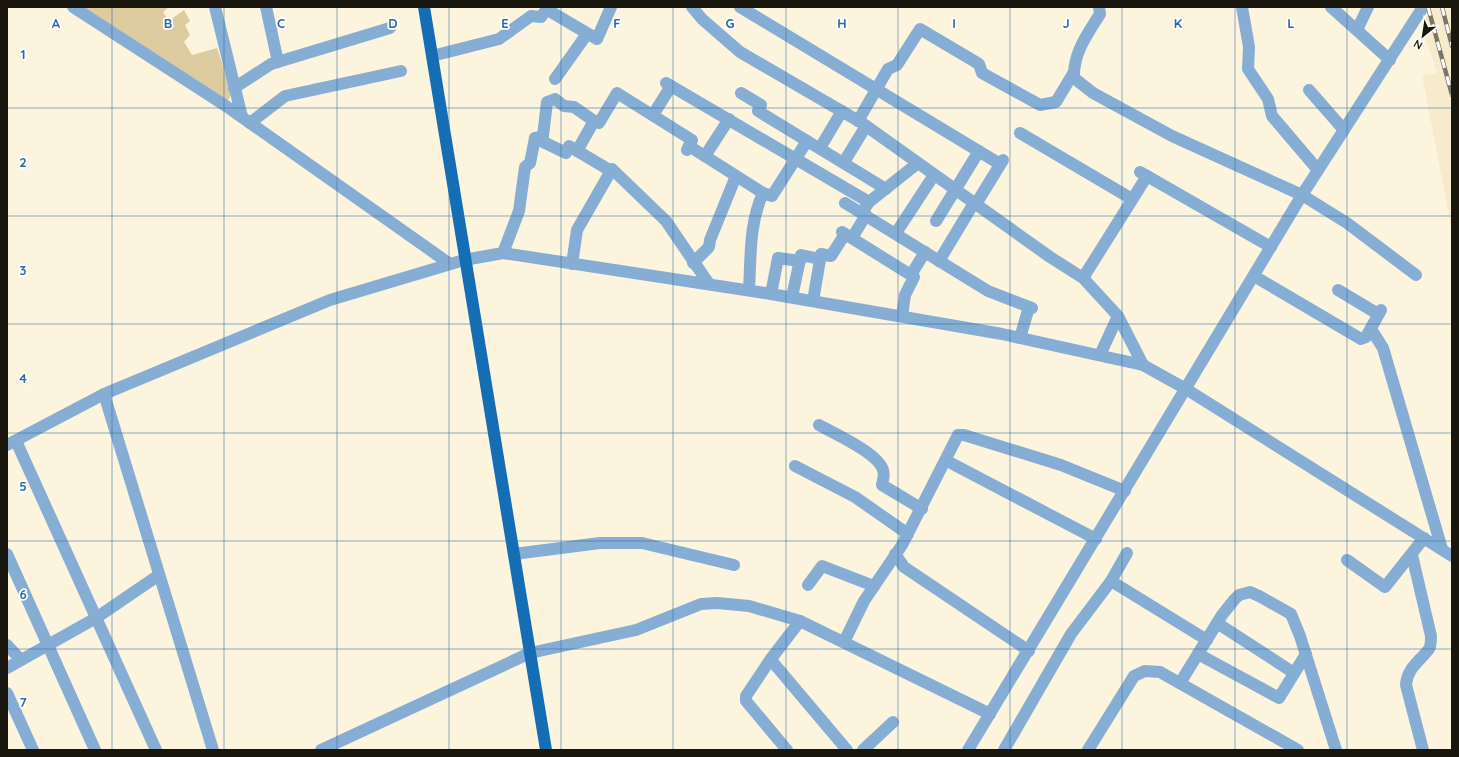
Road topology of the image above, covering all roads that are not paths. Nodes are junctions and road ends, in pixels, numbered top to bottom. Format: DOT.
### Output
graph roads {
  1 [pos="73,7"];
  2 [pos="214,7"];
  3 [pos="266,7"];
  4 [pos="424,7"];
  5 [pos="612,7"];
  6 [pos="692,7"];
  7 [pos="740,7"];
  8 [pos="1099,7"];
  9 [pos="1242,7"];
  10 [pos="1331,7"];
  11 [pos="1368,7"];
  12 [pos="547,8"];
  13 [pos="1418,9"];
  14 [pos="390,28"];
  15 [pos="1357,30"];
  16 [pos="587,34"];
  17 [pos="432,56"];
  18 [pos="1390,60"];
  19 [pos="278,62"];
  20 [pos="401,71"];
  21 [pos="1074,72"];
  22 [pos="555,79"];
  23 [pos="234,88"];
  24 [pos="876,90"];
  25 [pos="1309,90"];
  26 [pos="741,93"];
  27 [pos="842,111"];
  28 [pos="653,115"];
  29 [pos="729,119"];
  30 [pos="246,120"];
  31 [pos="594,121"];
  32 [pos="862,123"];
  33 [pos="781,125"];
  34 [pos="1344,130"];
  35 [pos="1020,133"];
  36 [pos="535,138"];
  37 [pos="807,141"];
  38 [pos="769,144"];
  39 [pos="820,148"];
  40 [pos="577,151"];
  41 [pos="979,151"];
  42 [pos="705,156"];
  43 [pos="795,159"];
  44 [pos="844,162"];
  45 [pos="918,163"];
  46 [pos="1318,170"];
  47 [pos="611,171"];
  48 [pos="934,174"];
  49 [pos="736,176"];
  50 [pos="886,190"];
  51 [pos="956,190"];
  52 [pos="763,193"];
  53 [pos="1302,195"];
  54 [pos="1132,199"];
  55 [pos="846,203"];
  56 [pos="975,203"];
  57 [pos="866,210"];
  58 [pos="936,221"];
  59 [pos="896,233"];
  60 [pos="846,234"];
  61 [pos="1271,247"];
  62 [pos="925,252"];
  63 [pos="503,253"];
  64 [pos="464,260"];
  65 [pos="820,260"];
  66 [pos="800,261"];
  67 [pos="939,261"];
  68 [pos="693,262"];
  69 [pos="450,264"];
  70 [pos="572,264"];
  71 [pos="911,275"];
  72 [pos="1416,275"];
  73 [pos="1254,276"];
  74 [pos="1083,278"];
  75 [pos="709,284"];
  76 [pos="749,290"];
  77 [pos="1338,290"];
  78 [pos="771,294"];
  79 [pos="792,297"];
  80 [pos="813,301"];
  81 [pos="902,316"];
  82 [pos="1118,316"];
  83 [pos="1371,329"];
  84 [pos="1020,338"];
  85 [pos="1100,355"];
  86 [pos="1143,364"];
  87 [pos="1186,389"];
  88 [pos="104,394"];
  89 [pos="819,425"];
  90 [pos="12,443"];
  91 [pos="947,461"];
  92 [pos="795,466"];
  93 [pos="1125,491"];
  94 [pos="922,508"];
  95 [pos="908,534"];
  96 [pos="1424,538"];
  97 [pos="1096,539"];
  98 [pos="1447,552"];
  99 [pos="1127,553"];
  100 [pos="7,554"];
  101 [pos="514,554"];
  102 [pos="895,554"];
  103 [pos="1412,555"];
  104 [pos="1347,560"];
  105 [pos="734,564"];
  106 [pos="159,575"];
  107 [pos="1111,581"];
  108 [pos="808,585"];
  109 [pos="874,586"];
  110 [pos="96,618"];
  111 [pos="800,621"];
  112 [pos="1218,623"];
  113 [pos="1207,640"];
  114 [pos="844,642"];
  115 [pos="7,645"];
  116 [pos="48,645"];
  117 [pos="1029,651"];
  118 [pos="530,653"];
  119 [pos="1198,654"];
  120 [pos="1306,654"];
  121 [pos="21,660"];
  122 [pos="771,660"];
  123 [pos="7,668"];
  124 [pos="1294,673"];
  125 [pos="1180,683"];
  126 [pos="7,693"];
  127 [pos="990,714"];
  128 [pos="893,722"];
  129 [pos="33,750"];
  130 [pos="95,750"];
  131 [pos="156,750"];
  132 [pos="213,750"];
  133 [pos="321,750"];
  134 [pos="546,750"];
  135 [pos="787,750"];
  136 [pos="847,750"];
  137 [pos="863,750"];
  138 [pos="968,750"];
  139 [pos="1004,750"];
  140 [pos="1088,750"];
  141 [pos="1298,750"];
  142 [pos="1336,750"];
  143 [pos="1423,750"];
  1 -- 30 [label="street"];
  2 -- 23 [label="street"];
  3 -- 19 [label="street"];
  4 -- 17 [label="main road"];
  5 -- 16 [label="street"];
  6 -- 27 [label="street"];
  7 -- 24 [label="street"];
  8 -- 21 [label="street"];
  9 -- 46 [label="street"];
  10 -- 15 [label="street"];
  11 -- 15 [label="street"];
  12 -- 16 [label="street"];
  12 -- 17 [label="street"];
  13 -- 18 [label="street"];
  14 -- 19 [label="street"];
  15 -- 18 [label="street"];
  16 -- 22 [label="street"];
  17 -- 64 [label="main road"];
  18 -- 34 [label="street"];
  19 -- 23 [label="street"];
  20 -- 30 [label="street"];
  21 -- 24 [label="street"];
  21 -- 53 [label="street"];
  23 -- 30 [label="street"];
  24 -- 32 [label="street"];
  24 -- 41 [label="street"];
  25 -- 34 [label="street"];
  26 -- 33 [label="street"];
  27 -- 32 [label="street"];
  27 -- 39 [label="street"];
  28 -- 29 [label="street"];
  28 -- 31 [label="street"];
  28 -- 42 [label="street"];
  29 -- 38 [label="street"];
  29 -- 42 [label="street"];
  30 -- 69 [label="street"];
  31 -- 36 [label="street"];
  31 -- 40 [label="street"];
  32 -- 44 [label="street"];
  32 -- 45 [label="street"];
  33 -- 37 [label="street"];
  33 -- 38 [label="street"];
  34 -- 46 [label="street"];
  35 -- 54 [label="street"];
  36 -- 40 [label="street"];
  36 -- 63 [label="street"];
  37 -- 39 [label="street"];
  37 -- 43 [label="street"];
  38 -- 43 [label="street"];
  39 -- 44 [label="street"];
  40 -- 47 [label="street"];
  41 -- 51 [label="street"];
  41 -- 56 [label="street"];
  42 -- 49 [label="street"];
  43 -- 52 [label="street"];
  43 -- 57 [label="street"];
  44 -- 50 [label="street"];
  45 -- 48 [label="street"];
  45 -- 50 [label="street"];
  46 -- 53 [label="street"];
  47 -- 68 [label="street"];
  47 -- 70 [label="street"];
  48 -- 51 [label="street"];
  48 -- 59 [label="street"];
  49 -- 52 [label="street"];
  49 -- 68 [label="street"];
  50 -- 57 [label="street"];
  51 -- 56 [label="street"];
  51 -- 58 [label="street"];
  52 -- 76 [label="street"];
  53 -- 61 [label="street"];
  53 -- 72 [label="street"];
  54 -- 61 [label="street"];
  54 -- 74 [label="street"];
  55 -- 57 [label="street"];
  56 -- 67 [label="street"];
  56 -- 74 [label="street"];
  57 -- 59 [label="street"];
  57 -- 60 [label="street"];
  59 -- 62 [label="street"];
  60 -- 65 [label="street"];
  60 -- 71 [label="street"];
  61 -- 73 [label="street"];
  62 -- 67 [label="street"];
  62 -- 71 [label="street"];
  63 -- 64 [label="street"];
  63 -- 70 [label="street"];
  64 -- 69 [label="street"];
  64 -- 101 [label="main road"];
  65 -- 66 [label="street"];
  65 -- 80 [label="street"];
  66 -- 78 [label="street"];
  66 -- 79 [label="street"];
  67 -- 84 [label="street"];
  68 -- 75 [label="street"];
  69 -- 88 [label="street"];
  70 -- 75 [label="street"];
  71 -- 81 [label="street"];
  73 -- 83 [label="street"];
  73 -- 87 [label="street"];
  74 -- 82 [label="street"];
  75 -- 76 [label="street"];
  76 -- 78 [label="street"];
  77 -- 83 [label="street"];
  78 -- 79 [label="street"];
  79 -- 80 [label="street"];
  80 -- 81 [label="street"];
  81 -- 84 [label="street"];
  82 -- 85 [label="street"];
  82 -- 86 [label="street"];
  83 -- 98 [label="street"];
  84 -- 85 [label="street"];
  85 -- 86 [label="street"];
  86 -- 87 [label="street"];
  87 -- 93 [label="street"];
  87 -- 96 [label="street"];
  88 -- 90 [label="street"];
  88 -- 106 [label="street"];
  89 -- 94 [label="street"];
  90 -- 110 [label="street"];
  91 -- 93 [label="street"];
  91 -- 94 [label="street"];
  91 -- 97 [label="street"];
  92 -- 95 [label="street"];
  93 -- 97 [label="street"];
  94 -- 95 [label="street"];
  95 -- 102 [label="street"];
  96 -- 98 [label="street"];
  96 -- 103 [label="street"];
  97 -- 117 [label="street"];
  99 -- 107 [label="street"];
  100 -- 116 [label="street"];
  101 -- 105 [label="street"];
  101 -- 118 [label="main road"];
  102 -- 109 [label="street"];
  102 -- 117 [label="street"];
  103 -- 104 [label="street"];
  103 -- 143 [label="street"];
  106 -- 110 [label="street"];
  106 -- 132 [label="street"];
  107 -- 113 [label="street"];
  107 -- 139 [label="street"];
  108 -- 109 [label="street"];
  109 -- 114 [label="street"];
  110 -- 116 [label="street"];
  110 -- 131 [label="street"];
  111 -- 114 [label="street"];
  111 -- 118 [label="street"];
  111 -- 122 [label="street"];
  112 -- 113 [label="street"];
  112 -- 120 [label="street"];
  112 -- 124 [label="street"];
  113 -- 119 [label="street"];
  114 -- 127 [label="street"];
  115 -- 121 [label="street"];
  116 -- 121 [label="street"];
  116 -- 130 [label="street"];
  117 -- 127 [label="street"];
  118 -- 133 [label="street"];
  118 -- 134 [label="main road"];
  119 -- 124 [label="street"];
  119 -- 125 [label="street"];
  120 -- 124 [label="street"];
  120 -- 142 [label="street"];
  121 -- 123 [label="street"];
  122 -- 135 [label="street"];
  122 -- 136 [label="street"];
  125 -- 140 [label="street"];
  125 -- 141 [label="street"];
  126 -- 129 [label="street"];
  127 -- 138 [label="street"];
  128 -- 137 [label="street"];
}
